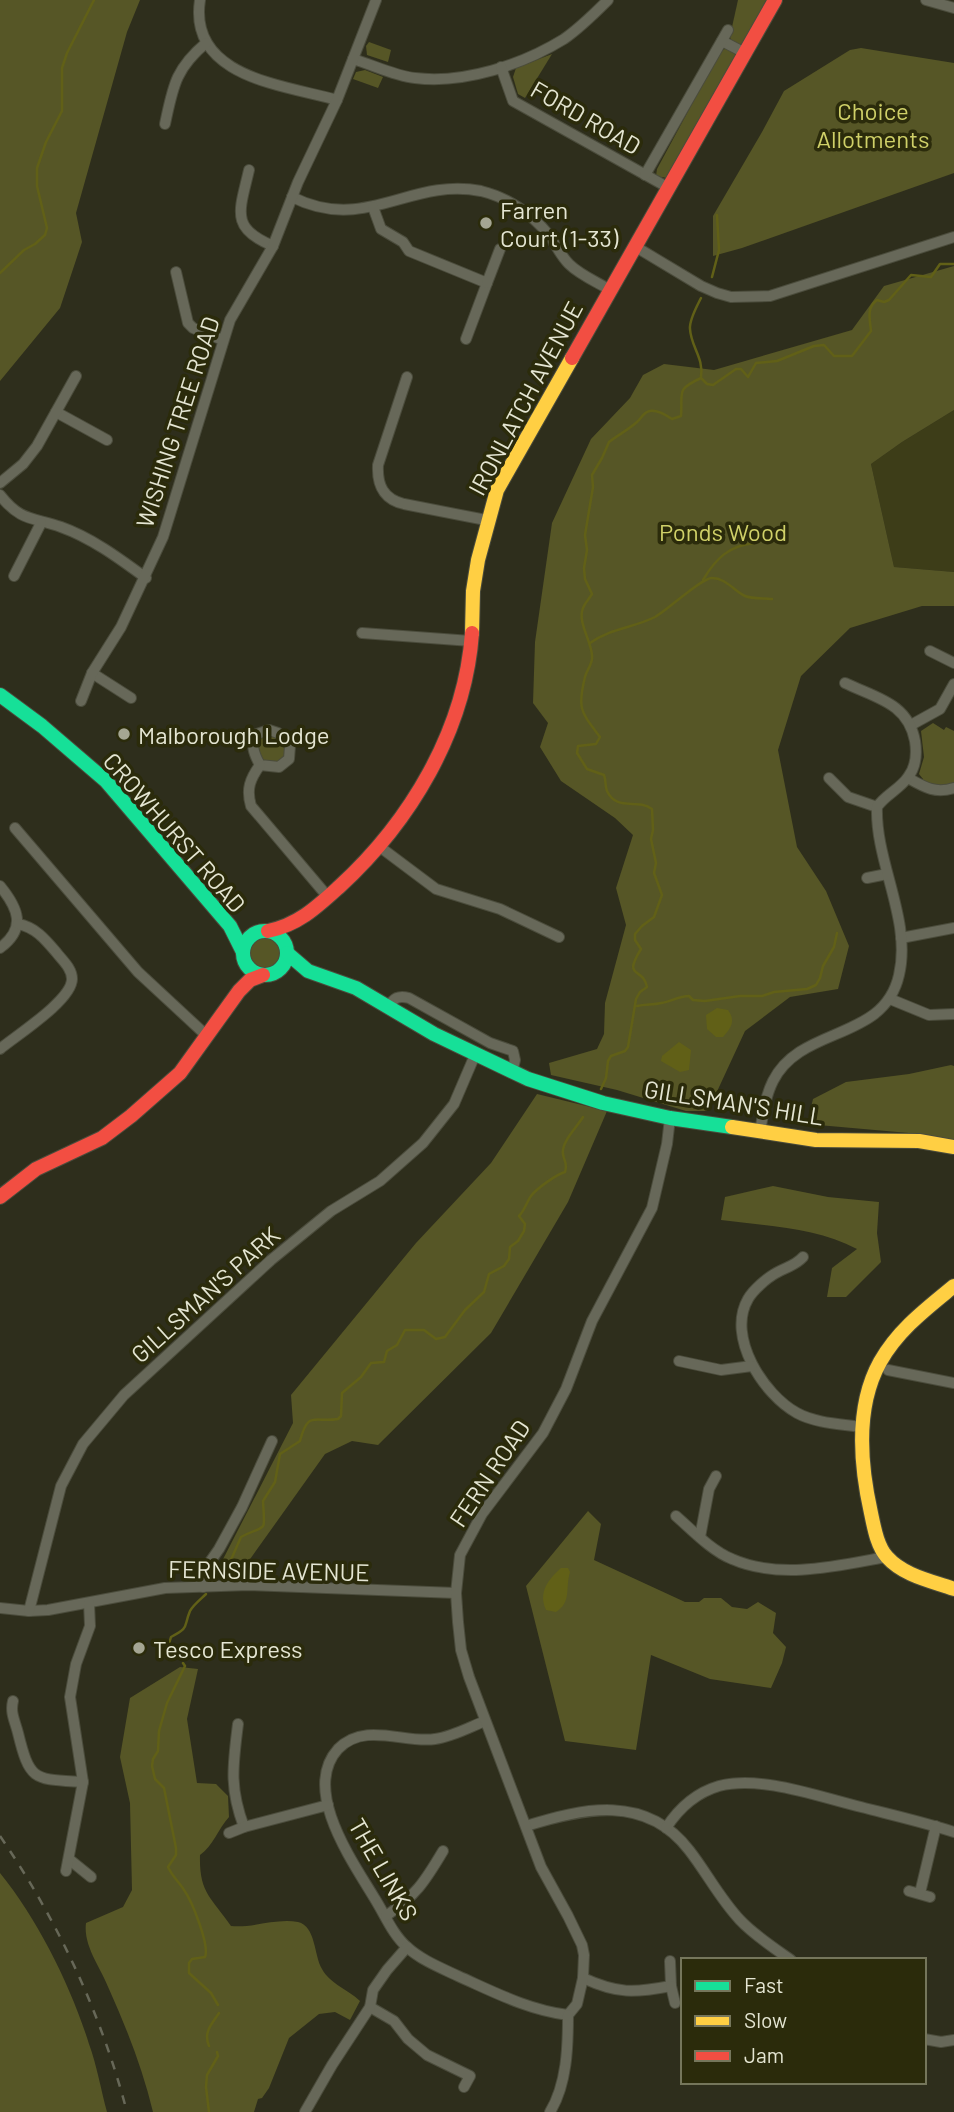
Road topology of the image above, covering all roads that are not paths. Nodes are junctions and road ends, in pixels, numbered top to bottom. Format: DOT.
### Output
graph roads {
  1 [pos="200,0"];
  2 [pos="376,0"];
  3 [pos="608,0"];
  4 [pos="775,0"];
  5 [pos="926,0"];
  6 [pos="954,8"];
  7 [pos="729,30"];
  8 [pos="722,41"];
  9 [pos="206,43"];
  10 [pos="745,53"];
  11 [pos="353,59"];
  12 [pos="501,67"];
  13 [pos="337,100"];
  14 [pos="165,124"];
  15 [pos="249,170"];
  16 [pos="645,175"];
  17 [pos="669,188"];
  18 [pos="292,197"];
  19 [pos="373,207"];
  20 [pos="954,237"];
  21 [pos="639,241"];
  22 [pos="273,246"];
  23 [pos="500,249"];
  24 [pos="176,272"];
  25 [pos="487,284"];
  26 [pos="610,290"];
  27 [pos="466,339"];
  28 [pos="223,340"];
  29 [pos="76,376"];
  30 [pos="407,377"];
  31 [pos="56,412"];
  32 [pos="107,440"];
  33 [pos="0,483"];
  34 [pos="0,495"];
  35 [pos="486,520"];
  36 [pos="41,523"];
  37 [pos="14,576"];
  38 [pos="146,578"];
  39 [pos="362,633"];
  40 [pos="471,641"];
  41 [pos="930,651"];
  42 [pos="954,663"];
  43 [pos="92,673"];
  44 [pos="845,683"];
  45 [pos="954,684"];
  46 [pos="0,695"];
  47 [pos="131,698"];
  48 [pos="80,701"];
  49 [pos="911,725"];
  50 [pos="260,765"];
  51 [pos="829,778"];
  52 [pos="908,778"];
  53 [pos="954,788"];
  54 [pos="877,807"];
  55 [pos="15,828"];
  56 [pos="380,847"];
  57 [pos="887,874"];
  58 [pos="867,878"];
  59 [pos="0,886"];
  60 [pos="328,897"];
  61 [pos="18,924"];
  62 [pos="298,924"];
  63 [pos="230,926"];
  64 [pos="954,928"];
  65 [pos="263,932"];
  66 [pos="559,937"];
  67 [pos="901,938"];
  68 [pos="0,948"];
  69 [pos="287,950"];
  70 [pos="244,958"];
  71 [pos="308,971"];
  72 [pos="270,973"];
  73 [pos="239,991"];
  74 [pos="890,999"];
  75 [pos="387,1007"];
  76 [pos="954,1014"];
  77 [pos="207,1037"];
  78 [pos="0,1049"];
  79 [pos="475,1055"];
  80 [pos="512,1072"];
  81 [pos="670,1118"];
  82 [pos="760,1132"];
  83 [pos="954,1147"];
  84 [pos="0,1197"];
  85 [pos="803,1257"];
  86 [pos="954,1286"];
  87 [pos="679,1361"];
  88 [pos="752,1366"];
  89 [pos="888,1370"];
  90 [pos="954,1383"];
  91 [pos="861,1427"];
  92 [pos="272,1441"];
  93 [pos="711,1479"];
  94 [pos="676,1517"];
  95 [pos="699,1537"];
  96 [pos="887,1556"];
  97 [pos="203,1587"];
  98 [pos="954,1589"];
  99 [pos="456,1593"];
  100 [pos="89,1603"];
  101 [pos="0,1608"];
  102 [pos="29,1611"];
  103 [pos="8,1708"];
  104 [pos="485,1721"];
  105 [pos="238,1724"];
  106 [pos="83,1782"];
  107 [pos="328,1805"];
  108 [pos="526,1826"];
  109 [pos="936,1826"];
  110 [pos="244,1827"];
  111 [pos="666,1828"];
  112 [pos="954,1832"];
  113 [pos="229,1833"];
  114 [pos="443,1851"];
  115 [pos="91,1877"];
  116 [pos="920,1894"];
  117 [pos="386,1916"];
  118 [pos="407,1947"];
  119 [pos="784,1958"];
  120 [pos="670,1961"];
  121 [pos="583,1978"];
  122 [pos="671,1986"];
  123 [pos="675,2003"];
  124 [pos="370,2007"];
  125 [pos="568,2015"];
  126 [pos="926,2039"];
  127 [pos="954,2040"];
  128 [pos="464,2087"];
  129 [pos="305,2112"];
  130 [pos="550,2112"];
  1 -- 9 [label="street"];
  2 -- 11 [label="street, WISHING TREE ROAD"];
  3 -- 12 [label="street"];
  4 -- 10 [label="street, IRONLATCH AVENUE"];
  5 -- 6 [label="street"];
  7 -- 8 [label="street"];
  8 -- 10 [label="street"];
  8 -- 16 [label="street"];
  9 -- 13 [label="street"];
  9 -- 14 [label="street"];
  10 -- 17 [label="street, IRONLATCH AVENUE"];
  11 -- 12 [label="street"];
  11 -- 13 [label="street, WISHING TREE ROAD"];
  12 -- 16 [label="street, FORD ROAD"];
  13 -- 18 [label="street, WISHING TREE ROAD"];
  15 -- 22 [label="street"];
  16 -- 17 [label="street, FORD ROAD"];
  17 -- 21 [label="street, IRONLATCH AVENUE"];
  18 -- 19 [label="street"];
  18 -- 22 [label="street, WISHING TREE ROAD"];
  19 -- 25 [label="street"];
  19 -- 26 [label="street"];
  20 -- 21 [label="street"];
  21 -- 26 [label="street, IRONLATCH AVENUE"];
  22 -- 28 [label="street, WISHING TREE ROAD"];
  23 -- 25 [label="street"];
  24 -- 28 [label="street"];
  25 -- 27 [label="street"];
  26 -- 35 [label="street, IRONLATCH AVENUE"];
  28 -- 38 [label="street, WISHING TREE ROAD"];
  29 -- 31 [label="street"];
  30 -- 35 [label="street"];
  31 -- 32 [label="street"];
  31 -- 33 [label="street"];
  34 -- 36 [label="street"];
  35 -- 40 [label="street, IRONLATCH AVENUE"];
  36 -- 37 [label="street"];
  36 -- 38 [label="street"];
  38 -- 43 [label="street, WISHING TREE ROAD"];
  39 -- 40 [label="street"];
  40 -- 56 [label="street, IRONLATCH AVENUE"];
  41 -- 42 [label="street"];
  43 -- 47 [label="street"];
  43 -- 48 [label="street, WISHING TREE ROAD"];
  44 -- 49 [label="street"];
  45 -- 49 [label="street"];
  46 -- 63 [label="street, CROWHURST ROAD"];
  49 -- 52 [label="street"];
  50 -- 60 [label="street"];
  51 -- 54 [label="street"];
  52 -- 53 [label="street"];
  52 -- 54 [label="street"];
  54 -- 57 [label="street"];
  55 -- 77 [label="street"];
  56 -- 60 [label="street, IRONLATCH AVENUE"];
  56 -- 66 [label="street"];
  57 -- 58 [label="street"];
  57 -- 67 [label="street"];
  59 -- 61 [label="street"];
  60 -- 62 [label="street, IRONLATCH AVENUE"];
  61 -- 68 [label="street"];
  61 -- 78 [label="street"];
  62 -- 65 [label="street, IRONLATCH AVENUE"];
  62 -- 69 [label="street"];
  63 -- 65 [label="street"];
  63 -- 70 [label="street, CROWHURST ROAD"];
  64 -- 67 [label="street"];
  65 -- 69 [label="street"];
  65 -- 70 [label="street"];
  67 -- 74 [label="street"];
  69 -- 71 [label="street, GILLSMAN'S HILL"];
  69 -- 72 [label="street"];
  70 -- 72 [label="street"];
  70 -- 73 [label="street"];
  71 -- 72 [label="street"];
  71 -- 75 [label="street, GILLSMAN'S HILL"];
  72 -- 73 [label="street"];
  73 -- 77 [label="street"];
  74 -- 76 [label="street"];
  74 -- 82 [label="street"];
  75 -- 79 [label="street, GILLSMAN'S HILL"];
  75 -- 80 [label="street"];
  77 -- 84 [label="street"];
  79 -- 80 [label="street, GILLSMAN'S HILL"];
  79 -- 102 [label="street, GILLSMAN'S PARK"];
  80 -- 81 [label="street, GILLSMAN'S HILL"];
  81 -- 82 [label="street, GILLSMAN'S HILL"];
  81 -- 99 [label="street, FERN ROAD"];
  82 -- 83 [label="street, GILLSMAN'S HILL"];
  85 -- 88 [label="street"];
  86 -- 91 [label="street"];
  87 -- 88 [label="street"];
  88 -- 91 [label="street"];
  89 -- 90 [label="street"];
  91 -- 96 [label="street"];
  92 -- 97 [label="street"];
  93 -- 95 [label="street"];
  94 -- 95 [label="street"];
  95 -- 96 [label="street"];
  96 -- 98 [label="street"];
  97 -- 99 [label="street, FERNSIDE AVENUE"];
  97 -- 100 [label="street, FERNSIDE AVENUE"];
  99 -- 104 [label="street, FERN ROAD"];
  100 -- 102 [label="street, FERNSIDE AVENUE"];
  100 -- 106 [label="street"];
  101 -- 102 [label="street, FERNSIDE AVENUE"];
  103 -- 106 [label="street"];
  104 -- 107 [label="street, THE LINKS"];
  104 -- 108 [label="street, FERN ROAD"];
  105 -- 110 [label="street"];
  106 -- 115 [label="street"];
  107 -- 110 [label="street"];
  107 -- 117 [label="street, THE LINKS"];
  108 -- 111 [label="street"];
  108 -- 121 [label="street, FERN ROAD"];
  109 -- 111 [label="street"];
  109 -- 112 [label="street"];
  109 -- 116 [label="street"];
  110 -- 113 [label="street"];
  111 -- 119 [label="street"];
  114 -- 117 [label="street"];
  117 -- 118 [label="street, THE LINKS"];
  118 -- 124 [label="street"];
  118 -- 125 [label="street, THE LINKS"];
  120 -- 122 [label="street"];
  121 -- 122 [label="street"];
  121 -- 125 [label="street, FERN ROAD"];
  122 -- 123 [label="street"];
  124 -- 128 [label="street"];
  124 -- 129 [label="street"];
  125 -- 130 [label="street, FERN ROAD"];
  126 -- 127 [label="street"];
}
